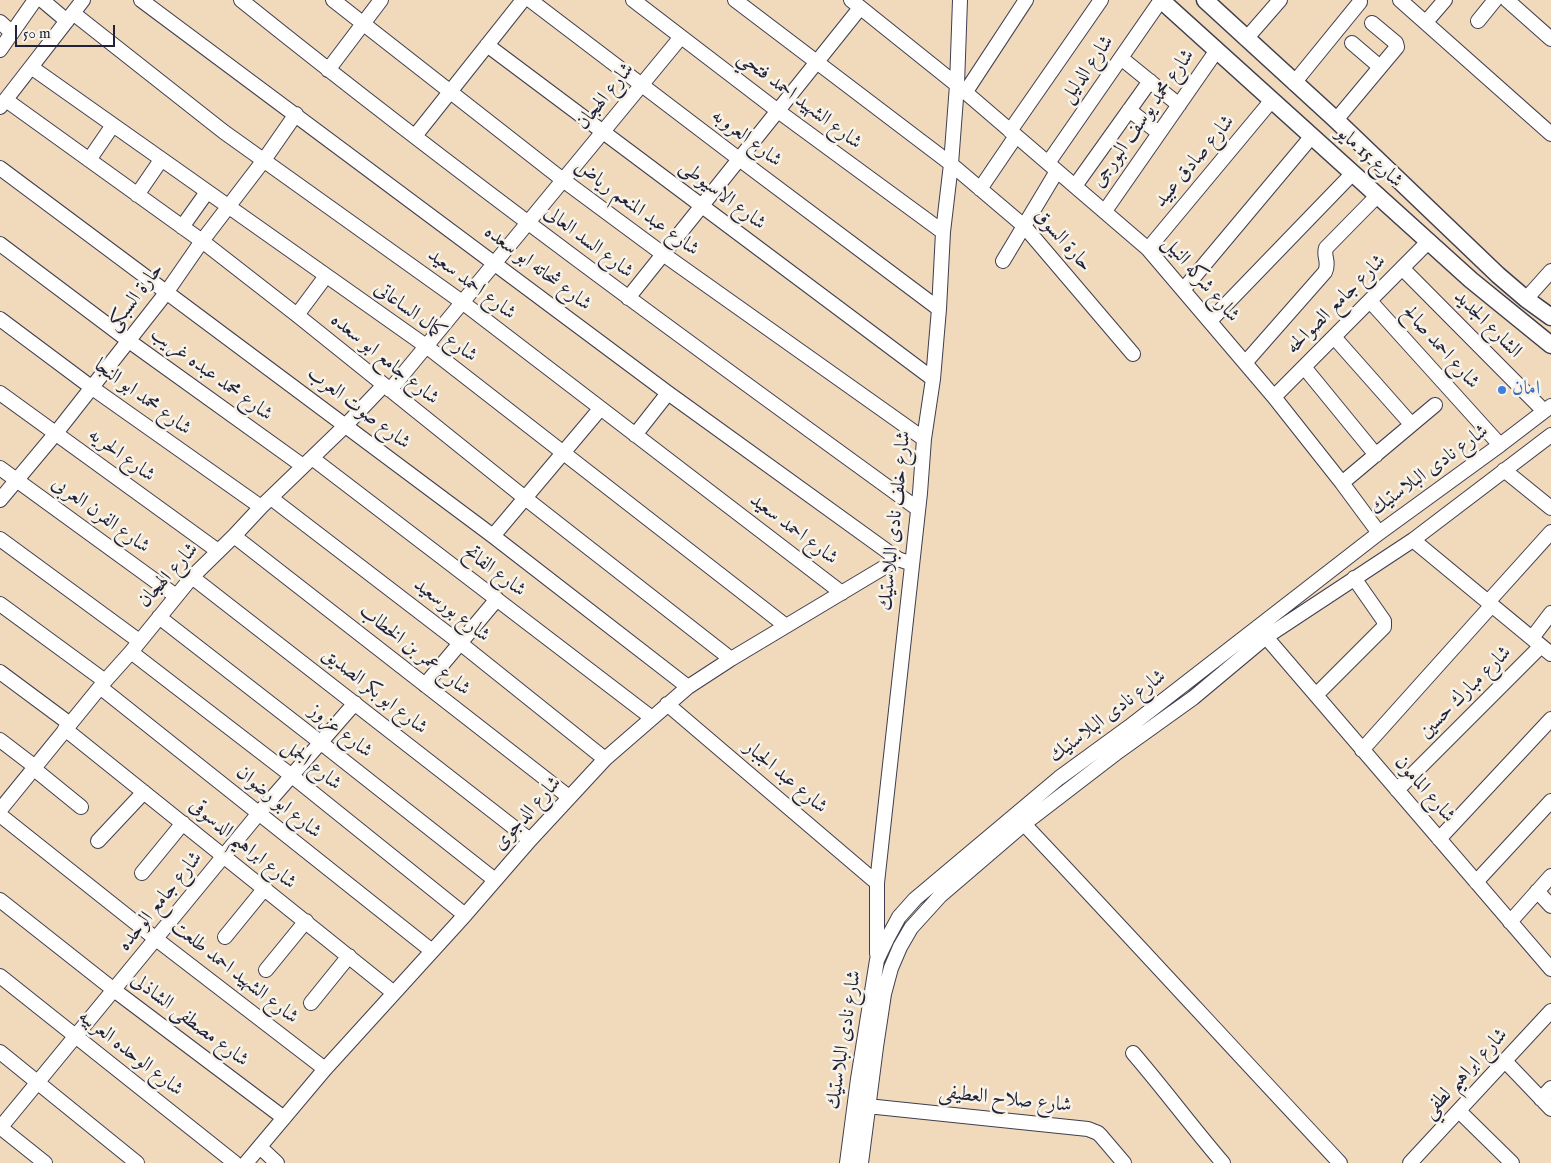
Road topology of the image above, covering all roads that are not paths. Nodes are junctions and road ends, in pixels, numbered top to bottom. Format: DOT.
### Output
graph roads {
  1 [pos="35,0"];
  2 [pos="42,0"];
  3 [pos="83,0"];
  4 [pos="141,0"];
  5 [pos="241,0"];
  6 [pos="333,0"];
  7 [pos="381,0"];
  8 [pos="523,0"];
  9 [pos="530,0"];
  10 [pos="634,0"];
  11 [pos="735,0"];
  12 [pos="1101,0"];
  13 [pos="1161,0"];
  14 [pos="1205,0"];
  15 [pos="1280,0"];
  16 [pos="1402,0"];
  17 [pos="1445,0"];
  18 [pos="1495,0"];
  19 [pos="1507,0"];
  20 [pos="957,1"];
  21 [pos="1020,2"];
  22 [pos="1360,2"];
  23 [pos="856,3"];
  24 [pos="70,17"];
  25 [pos="1478,21"];
  26 [pos="0,22"];
  27 [pos="1426,22"];
  28 [pos="1372,23"];
  29 [pos="363,24"];
  30 [pos="12,33"];
  31 [pos="681,37"];
  32 [pos="1246,38"];
  33 [pos="1551,39"];
  34 [pos="1352,43"];
  35 [pos="487,45"];
  36 [pos="0,50"];
  37 [pos="1217,50"];
  38 [pos="1121,58"];
  39 [pos="815,62"];
  40 [pos="31,66"];
  41 [pos="1380,67"];
  42 [pos="328,70"];
  43 [pos="1150,81"];
  44 [pos="1294,83"];
  45 [pos="642,85"];
  46 [pos="961,89"];
  47 [pos="450,92"];
  48 [pos="1272,100"];
  49 [pos="3,104"];
  50 [pos="1179,105"];
  51 [pos="1129,110"];
  52 [pos="778,111"];
  53 [pos="296,114"];
  54 [pos="1336,120"];
  55 [pos="113,125"];
  56 [pos="603,132"];
  57 [pos="1159,133"];
  58 [pos="1013,134"];
  59 [pos="1551,134"];
  60 [pos="414,136"];
  61 [pos="1312,136"];
  62 [pos="739,159"];
  63 [pos="89,160"];
  64 [pos="162,160"];
  65 [pos="264,160"];
  66 [pos="951,164"];
  67 [pos="1052,167"];
  68 [pos="0,168"];
  69 [pos="1353,173"];
  70 [pos="563,180"];
  71 [pos="1075,186"];
  72 [pos="980,189"];
  73 [pos="207,192"];
  74 [pos="137,195"];
  75 [pos="1378,195"];
  76 [pos="702,206"];
  77 [pos="228,207"];
  78 [pos="1104,211"];
  79 [pos="528,223"];
  80 [pos="1024,226"];
  81 [pos="182,227"];
  82 [pos="943,232"];
  83 [pos="202,241"];
  84 [pos="1429,241"];
  85 [pos="0,244"];
  86 [pos="1148,249"];
  87 [pos="663,254"];
  88 [pos="1003,261"];
  89 [pos="495,263"];
  90 [pos="1402,268"];
  91 [pos="1551,271"];
  92 [pos="326,276"];
  93 [pos="1183,290"];
  94 [pos="166,293"];
  95 [pos="628,298"];
  96 [pos="1526,299"];
  97 [pos="1370,301"];
  98 [pos="462,302"];
  99 [pos="939,309"];
  100 [pos="297,315"];
  101 [pos="1551,317"];
  102 [pos="0,319"];
  103 [pos="1210,320"];
  104 [pos="1334,337"];
  105 [pos="129,341"];
  106 [pos="1551,345"];
  107 [pos="426,346"];
  108 [pos="1133,354"];
  109 [pos="1245,363"];
  110 [pos="1304,367"];
  111 [pos="933,379"];
  112 [pos="92,387"];
  113 [pos="387,387"];
  114 [pos="0,393"];
  115 [pos="668,393"];
  116 [pos="1274,398"];
  117 [pos="1435,405"];
  118 [pos="600,408"];
  119 [pos="1548,408"];
  120 [pos="1411,424"];
  121 [pos="346,425"];
  122 [pos="56,433"];
  123 [pos="635,434"];
  124 [pos="1551,435"];
  125 [pos="924,439"];
  126 [pos="1500,445"];
  127 [pos="563,453"];
  128 [pos="1376,455"];
  129 [pos="308,462"];
  130 [pos="0,468"];
  131 [pos="1504,470"];
  132 [pos="17,480"];
  133 [pos="1342,483"];
  134 [pos="525,498"];
  135 [pos="0,500"];
  136 [pos="266,503"];
  137 [pos="1551,508"];
  138 [pos="918,509"];
  139 [pos="1551,532"];
  140 [pos="1378,533"];
  141 [pos="234,536"];
  142 [pos="493,536"];
  143 [pos="0,539"];
  144 [pos="1413,540"];
  145 [pos="218,551"];
  146 [pos="898,559"];
  147 [pos="912,564"];
  148 [pos="192,577"];
  149 [pos="1354,578"];
  150 [pos="842,593"];
  151 [pos="176,596"];
  152 [pos="497,599"];
  153 [pos="0,604"];
  154 [pos="1490,604"];
  155 [pos="1551,612"];
  156 [pos="159,617"];
  157 [pos="786,626"];
  158 [pos="1266,637"];
  159 [pos="460,643"];
  160 [pos="1541,646"];
  161 [pos="135,647"];
  162 [pos="731,659"];
  163 [pos="0,672"];
  164 [pos="102,684"];
  165 [pos="426,685"];
  166 [pos="688,687"];
  167 [pos="1316,695"];
  168 [pos="355,703"];
  169 [pos="667,704"];
  170 [pos="652,718"];
  171 [pos="1551,719"];
  172 [pos="67,726"];
  173 [pos="0,740"];
  174 [pos="320,742"];
  175 [pos="1362,750"];
  176 [pos="605,759"];
  177 [pos="34,767"];
  178 [pos="292,776"];
  179 [pos="1397,790"];
  180 [pos="144,792"];
  181 [pos="569,797"];
  182 [pos="1551,801"];
  183 [pos="81,807"];
  184 [pos="0,810"];
  185 [pos="259,813"];
  186 [pos="0,815"];
  187 [pos="183,823"];
  188 [pos="1024,824"];
  189 [pos="1439,839"];
  190 [pos="530,840"];
  191 [pos="98,841"];
  192 [pos="224,856"];
  193 [pos="142,873"];
  194 [pos="1551,876"];
  195 [pos="495,880"];
  196 [pos="1476,882"];
  197 [pos="877,883"];
  198 [pos="265,888"];
  199 [pos="1538,891"];
  200 [pos="0,900"];
  201 [pos="1551,906"];
  202 [pos="465,915"];
  203 [pos="306,921"];
  204 [pos="1510,922"];
  205 [pos="224,937"];
  206 [pos="156,939"];
  207 [pos="432,951"];
  208 [pos="349,956"];
  209 [pos="877,960"];
  210 [pos="1551,969"];
  211 [pos="266,970"];
  212 [pos="0,976"];
  213 [pos="114,990"];
  214 [pos="394,993"];
  215 [pos="311,1003"];
  216 [pos="1551,1011"];
  217 [pos="76,1036"];
  218 [pos="0,1052"];
  219 [pos="1133,1053"];
  220 [pos="1505,1061"];
  221 [pos="325,1069"];
  222 [pos="38,1082"];
  223 [pos="1551,1088"];
  224 [pos="1541,1099"];
  225 [pos="867,1106"];
  226 [pos="1551,1109"];
  227 [pos="1459,1111"];
  228 [pos="284,1118"];
  229 [pos="0,1127"];
  230 [pos="260,1147"];
  231 [pos="45,1163"];
  232 [pos="137,1163"];
  233 [pos="235,1163"];
  234 [pos="246,1163"];
  235 [pos="277,1163"];
  236 [pos="847,1163"];
  237 [pos="860,1163"];
  238 [pos="1124,1163"];
  239 [pos="1223,1163"];
  240 [pos="1340,1163"];
  241 [pos="1410,1163"];
  242 [pos="1512,1163"];
  1 -- 30 [label="street"];
  2 -- 24 [label="street, شارع احمد سعيد"];
  3 -- 24 [label="street"];
  4 -- 53 [label="street, شارع شحاته ابو سعده"];
  5 -- 42 [label="street, شارع السد العالى"];
  6 -- 29 [label="street, شارع عبد المنعم رياض"];
  7 -- 29 [label="street"];
  8 -- 35 [label="street"];
  9 -- 45 [label="street, شارع العروبه"];
  10 -- 31 [label="street, شارع الشهيد احمد فتحي"];
  11 -- 39 [label="street, حارة السوق"];
  12 -- 58 [label="street"];
  13 -- 37 [label="main road, شارع 15 مايو"];
  13 -- 38 [label="street, شارع الدليل"];
  14 -- 32 [label="main road, شارع 15 مايو"];
  15 -- 32 [label="street"];
  16 -- 27 [label="street"];
  17 -- 27 [label="street"];
  18 -- 25 [label="street"];
  19 -- 33 [label="street"];
  20 -- 46 [label="street, شارع خلف نادى البلاستيك"];
  21 -- 46 [label="street"];
  22 -- 44 [label="street"];
  23 -- 39 [label="street"];
  23 -- 46 [label="street, شارع شركه النيل"];
  24 -- 40 [label="street"];
  24 -- 65 [label="street, شارع احمد سعيد"];
  26 -- 30 [label="street"];
  27 -- 59 [label="street"];
  28 -- 41 [label="street"];
  29 -- 42 [label="street"];
  29 -- 47 [label="street, شارع عبد المنعم رياض"];
  30 -- 36 [label="street"];
  31 -- 45 [label="street, شارع الهجان"];
  31 -- 52 [label="street, شارع الشهيد احمد فتحي"];
  32 -- 44 [label="main road, شارع 15 مايو"];
  34 -- 41 [label="street"];
  35 -- 47 [label="street"];
  35 -- 56 [label="street, شارع الاسيوطى"];
  37 -- 48 [label="main road, شارع 15 مايو"];
  37 -- 50 [label="street, شارع محمد يوسف البورجى"];
  38 -- 43 [label="street"];
  38 -- 67 [label="street, شارع الدليل"];
  39 -- 52 [label="street"];
  39 -- 66 [label="street, حارة السوق"];
  40 -- 49 [label="street"];
  40 -- 55 [label="street, شارع كمال الساعاتى"];
  41 -- 54 [label="street"];
  42 -- 60 [label="street, شارع السد العالى"];
  43 -- 50 [label="street"];
  43 -- 51 [label="street"];
  44 -- 54 [label="main road, شارع 15 مايو"];
  45 -- 56 [label="street, شارع الهجان"];
  45 -- 62 [label="street, شارع العروبه"];
  46 -- 58 [label="street, شارع شركه النيل"];
  46 -- 66 [label="street, شارع خلف نادى البلاستيك"];
  47 -- 60 [label="street"];
  47 -- 70 [label="street, شارع عبد المنعم رياض"];
  48 -- 61 [label="main road, شارع 15 مايو"];
  48 -- 86 [label="street, شارع صادق عبيد"];
  49 -- 63 [label="street, شارع جامع ابو سعده"];
  50 -- 57 [label="street, شارع محمد يوسف البورجى"];
  51 -- 57 [label="street"];
  51 -- 71 [label="street"];
  52 -- 62 [label="street"];
  52 -- 82 [label="street, شارع الشهيد احمد فتحي"];
  53 -- 65 [label="street, حارة السبكى"];
  53 -- 89 [label="street, شارع شحاته ابو سعده"];
  54 -- 96 [label="main road, شارع 15 مايو"];
  55 -- 63 [label="street"];
  55 -- 64 [label="street, شارع كمال الساعاتى"];
  56 -- 70 [label="street, شارع الهجان"];
  56 -- 76 [label="street, شارع الاسيوطى"];
  57 -- 78 [label="street, شارع محمد يوسف البورجى"];
  58 -- 67 [label="street, شارع شركه النيل"];
  58 -- 72 [label="street"];
  60 -- 79 [label="street, شارع السد العالى"];
  61 -- 69 [label="main road, شارع 15 مايو"];
  61 -- 93 [label="street"];
  62 -- 76 [label="street"];
  62 -- 99 [label="street, شارع العروبه"];
  63 -- 74 [label="street, شارع جامع ابو سعده"];
  64 -- 73 [label="street, شارع كمال الساعاتى"];
  64 -- 74 [label="street"];
  65 -- 77 [label="street, حارة السبكى"];
  65 -- 98 [label="street, شارع احمد سعيد"];
  66 -- 72 [label="street, حارة السوق"];
  66 -- 82 [label="street, شارع خلف نادى البلاستيك"];
  67 -- 71 [label="street, شارع شركه النيل"];
  67 -- 80 [label="street, شارع الدليل"];
  68 -- 94 [label="street, شارع صوت العرب"];
  69 -- 75 [label="main road, شارع 15 مايو"];
  69 -- 103 [label="street"];
  70 -- 79 [label="street, شارع الهجان"];
  70 -- 87 [label="street, شارع عبد المنعم رياض"];
  71 -- 78 [label="street, شارع شركه النيل"];
  72 -- 80 [label="street, حارة السوق"];
  73 -- 77 [label="street, شارع كمال الساعاتى"];
  73 -- 81 [label="street"];
  74 -- 81 [label="street, شارع جامع ابو سعده"];
  75 -- 84 [label="main road, شارع 15 مايو"];
  75 -- 109 [label="street"];
  76 -- 87 [label="street"];
  76 -- 111 [label="street, شارع الاسيوطى"];
  77 -- 83 [label="street, حارة السبكى"];
  77 -- 92 [label="street, شارع كمال الساعاتى"];
  78 -- 86 [label="street, شارع شركه النيل"];
  79 -- 89 [label="street, شارع الهجان"];
  79 -- 95 [label="street, شارع السد العالى"];
  80 -- 88 [label="street, شارع الدليل"];
  80 -- 108 [label="street, حارة السوق"];
  81 -- 83 [label="street, شارع جامع ابو سعده"];
  82 -- 99 [label="street, شارع خلف نادى البلاستيك"];
  83 -- 94 [label="street, حارة السبكى"];
  83 -- 100 [label="street, شارع جامع ابو سعده"];
  84 -- 90 [label="street, شارع جامع الصوالحه"];
  84 -- 106 [label="main road, شارع 15 مايو"];
  85 -- 105 [label="street, شارع محمد عبده غريب"];
  86 -- 93 [label="street, شارع شركه النيل"];
  87 -- 95 [label="street"];
  87 -- 125 [label="street, شارع عبد المنعم رياض"];
  89 -- 98 [label="street, شارع الهجان"];
  89 -- 115 [label="street, شارع شحاته ابو سعده"];
  90 -- 97 [label="street, شارع جامع الصوالحه"];
  90 -- 119 [label="street, الشارع الجديد"];
  91 -- 96 [label="street"];
  92 -- 100 [label="street"];
  92 -- 107 [label="street, شارع كمال الساعاتى"];
  93 -- 103 [label="street, شارع شركه النيل"];
  94 -- 105 [label="street, حارة السبكى"];
  94 -- 121 [label="street, شارع صوت العرب"];
  95 -- 138 [label="street, شارع السد العالى"];
  96 -- 101 [label="main road, شارع 15 مايو"];
  97 -- 104 [label="street, شارع جامع الصوالحه"];
  97 -- 126 [label="street, شارع احمد صالح"];
  98 -- 107 [label="street, شارع الهجان"];
  98 -- 118 [label="street, شارع احمد سعيد"];
  99 -- 111 [label="street, شارع خلف نادى البلاستيك"];
  100 -- 113 [label="street, شارع جامع ابو سعده"];
  102 -- 112 [label="street, شارع محمد ابو النجا"];
  103 -- 109 [label="street, شارع شركه النيل"];
  104 -- 110 [label="street, شارع جامع الصوالحه"];
  104 -- 120 [label="street"];
  105 -- 112 [label="street, حارة السبكى"];
  105 -- 129 [label="street, شارع محمد عبده غريب"];
  107 -- 113 [label="street, شارع الهجان"];
  107 -- 127 [label="street, شارع كمال الساعاتى"];
  109 -- 116 [label="street, شارع شركه النيل"];
  110 -- 116 [label="street, شارع جامع الصوالحه"];
  110 -- 128 [label="street"];
  111 -- 125 [label="street, شارع خلف نادى البلاستيك"];
  112 -- 122 [label="street, حارة السبكى"];
  112 -- 136 [label="street, شارع محمد ابو النجا"];
  113 -- 121 [label="street, شارع الهجان"];
  113 -- 134 [label="street, شارع جامع ابو سعده"];
  114 -- 122 [label="street, شارع الحريه"];
  115 -- 123 [label="street"];
  115 -- 146 [label="street, شارع شحاته ابو سعده"];
  116 -- 133 [label="street, شارع شركه النيل"];
  117 -- 120 [label="street"];
  118 -- 123 [label="street, شارع احمد سعيد"];
  118 -- 127 [label="street"];
  119 -- 126 [label="street, شارع نادى البلاستيك"];
  120 -- 128 [label="street"];
  121 -- 129 [label="street, شارع الهجان"];
  121 -- 142 [label="street, شارع صوت العرب"];
  122 -- 132 [label="street, حارة السبكى"];
  122 -- 145 [label="street, شارع الحريه"];
  123 -- 150 [label="street, شارع احمد سعيد"];
  124 -- 131 [label="street, شارع نادى البلاستيك"];
  125 -- 138 [label="street, شارع خلف نادى البلاستيك"];
  126 -- 140 [label="street, شارع نادى البلاستيك"];
  127 -- 134 [label="street"];
  127 -- 157 [label="street, شارع كمال الساعاتى"];
  128 -- 133 [label="street"];
  129 -- 136 [label="street, شارع الهجان"];
  129 -- 152 [label="street, شارع الفاتح"];
  130 -- 132 [label="street, شارع الفرن العربى"];
  131 -- 137 [label="street"];
  131 -- 144 [label="street, شارع نادى البلاستيك"];
  132 -- 135 [label="street, حارة السبكى"];
  132 -- 151 [label="street, شارع الفرن العربى"];
  133 -- 140 [label="street, شارع شركه النيل"];
  134 -- 142 [label="street"];
  134 -- 162 [label="street, شارع جامع ابو سعده"];
  136 -- 141 [label="street, شارع الهجان"];
  136 -- 159 [label="street, شارع بورسعيد"];
  138 -- 147 [label="street, شارع خلف نادى البلاستيك"];
  139 -- 154 [label="street"];
  140 -- 209 [label="street, شارع نادى البلاستيك"];
  141 -- 145 [label="street, شارع الهجان"];
  141 -- 165 [label="street, شارع عمر بن الخطاب"];
  142 -- 166 [label="street, شارع صوت العرب"];
  143 -- 161 [label="street, شارع الجمل"];
  144 -- 149 [label="street, شارع نادى البلاستيك"];
  144 -- 154 [label="street"];
  145 -- 148 [label="street, شارع الهجان"];
  146 -- 147 [label="street, شارع شحاته ابو سعده"];
  146 -- 150 [label="street, شارع الدجوى"];
  147 -- 197 [label="street, شارع خلف نادى البلاستيك"];
  148 -- 151 [label="street, شارع الهجان"];
  148 -- 168 [label="street, شارع ابو بكر الصديق"];
  149 -- 158 [label="street, شارع نادى البلاستيك"];
  149 -- 167 [label="street"];
  150 -- 157 [label="street, شارع الدجوى"];
  151 -- 156 [label="street, شارع الهجان"];
  152 -- 159 [label="street"];
  152 -- 170 [label="street, شارع الفاتح"];
  153 -- 164 [label="street, شارع ابو رضوان"];
  154 -- 160 [label="street"];
  154 -- 175 [label="street"];
  155 -- 160 [label="street, شارع مبارك حسين"];
  156 -- 161 [label="street, شارع الهجان"];
  156 -- 174 [label="street, شارع عزوز"];
  157 -- 162 [label="street, شارع الدجوى"];
  158 -- 167 [label="street, شارع المامون"];
  158 -- 188 [label="street, شارع نادى البلاستيك"];
  159 -- 165 [label="street"];
  159 -- 176 [label="street, شارع بورسعيد"];
  160 -- 179 [label="street, شارع مبارك حسين"];
  161 -- 164 [label="street, شارع الهجان"];
  161 -- 178 [label="street, شارع الجمل"];
  162 -- 166 [label="street, شارع الدجوى"];
  163 -- 172 [label="street, شارع ابراهيم الدسوقى"];
  164 -- 172 [label="street, شارع الهجان"];
  164 -- 185 [label="street, شارع ابو رضوان"];
  165 -- 181 [label="street, شارع عمر بن الخطاب"];
  166 -- 169 [label="street, شارع الدجوى"];
  167 -- 175 [label="street, شارع المامون"];
  168 -- 174 [label="street, شارع جامع الوحده"];
  168 -- 190 [label="street, شارع ابو بكر الصديق"];
  169 -- 170 [label="street, شارع الدجوى"];
  169 -- 197 [label="street, شارع عبد الجبار"];
  170 -- 176 [label="street, شارع الدجوى"];
  171 -- 189 [label="street"];
  172 -- 177 [label="street, شارع الهجان"];
  172 -- 180 [label="street, شارع ابراهيم الدسوقى"];
  173 -- 177 [label="street"];
  174 -- 178 [label="street, شارع جامع الوحده"];
  174 -- 195 [label="street, شارع عزوز"];
  175 -- 179 [label="street, شارع المامون"];
  176 -- 181 [label="street, شارع الدجوى"];
  177 -- 183 [label="street"];
  177 -- 184 [label="street, شارع الهجان"];
  178 -- 185 [label="street, شارع جامع الوحده"];
  178 -- 202 [label="street, شارع الجمل"];
  179 -- 189 [label="street, شارع المامون"];
  180 -- 187 [label="street, شارع ابراهيم الدسوقى"];
  180 -- 191 [label="street"];
  181 -- 190 [label="street, شارع الدجوى"];
  182 -- 196 [label="street"];
  185 -- 192 [label="street, شارع جامع الوحده"];
  185 -- 207 [label="street, شارع ابو رضوان"];
  186 -- 206 [label="street, شارع الشهيد احمد طلعت"];
  187 -- 192 [label="street, شارع ابراهيم الدسوقى"];
  187 -- 193 [label="street"];
  188 -- 225 [label="street, شارع نادى البلاستيك"];
  188 -- 240 [label="street"];
  189 -- 196 [label="street, شارع المامون"];
  190 -- 195 [label="street, شارع الدجوى"];
  192 -- 198 [label="street, شارع ابراهيم الدسوقى"];
  192 -- 206 [label="street, شارع جامع الوحده"];
  194 -- 199 [label="street"];
  195 -- 202 [label="street, شارع الدجوى"];
  196 -- 204 [label="street, شارع المامون"];
  197 -- 209 [label="street, شارع خلف نادى البلاستيك"];
  198 -- 203 [label="street, شارع ابراهيم الدسوقى"];
  198 -- 205 [label="street"];
  199 -- 201 [label="street"];
  199 -- 204 [label="street"];
  200 -- 213 [label="street, شارع مصطفى الشاذلى"];
  202 -- 207 [label="street, شارع الدجوى"];
  203 -- 208 [label="street, شارع ابراهيم الدسوقى"];
  203 -- 211 [label="street"];
  204 -- 210 [label="street, شارع المامون"];
  206 -- 213 [label="street, شارع جامع الوحده"];
  206 -- 221 [label="street, شارع الشهيد احمد طلعت"];
  207 -- 214 [label="street, شارع الدجوى"];
  208 -- 214 [label="street, شارع ابراهيم الدسوقى"];
  208 -- 215 [label="street"];
  209 -- 236 [label="street, شارع نادى البلاستيك"];
  212 -- 217 [label="street, شارع الوحده العربيه"];
  213 -- 217 [label="street, شارع جامع الوحده"];
  213 -- 228 [label="street, شارع مصطفى الشاذلى"];
  214 -- 221 [label="street, شارع الدجوى"];
  216 -- 220 [label="street, شارع ابراهيم لطفي"];
  217 -- 222 [label="street, شارع جامع الوحده"];
  217 -- 233 [label="street, شارع الوحده العربيه"];
  218 -- 222 [label="street"];
  219 -- 239 [label="street"];
  220 -- 224 [label="street"];
  220 -- 227 [label="street, شارع ابراهيم لطفي"];
  221 -- 228 [label="street, شارع الدجوى"];
  222 -- 229 [label="street, شارع جامع الوحده"];
  222 -- 232 [label="street"];
  223 -- 224 [label="street"];
  224 -- 226 [label="street"];
  225 -- 237 [label="street, شارع نادى البلاستيك"];
  225 -- 238 [label="street, شارع صلاح العطيفى"];
  227 -- 241 [label="street, شارع ابراهيم لطفي"];
  227 -- 242 [label="street"];
  228 -- 230 [label="street, شارع الدجوى"];
  229 -- 231 [label="street"];
  230 -- 234 [label="street, شارع الدجوى"];
  230 -- 235 [label="street"];
}
